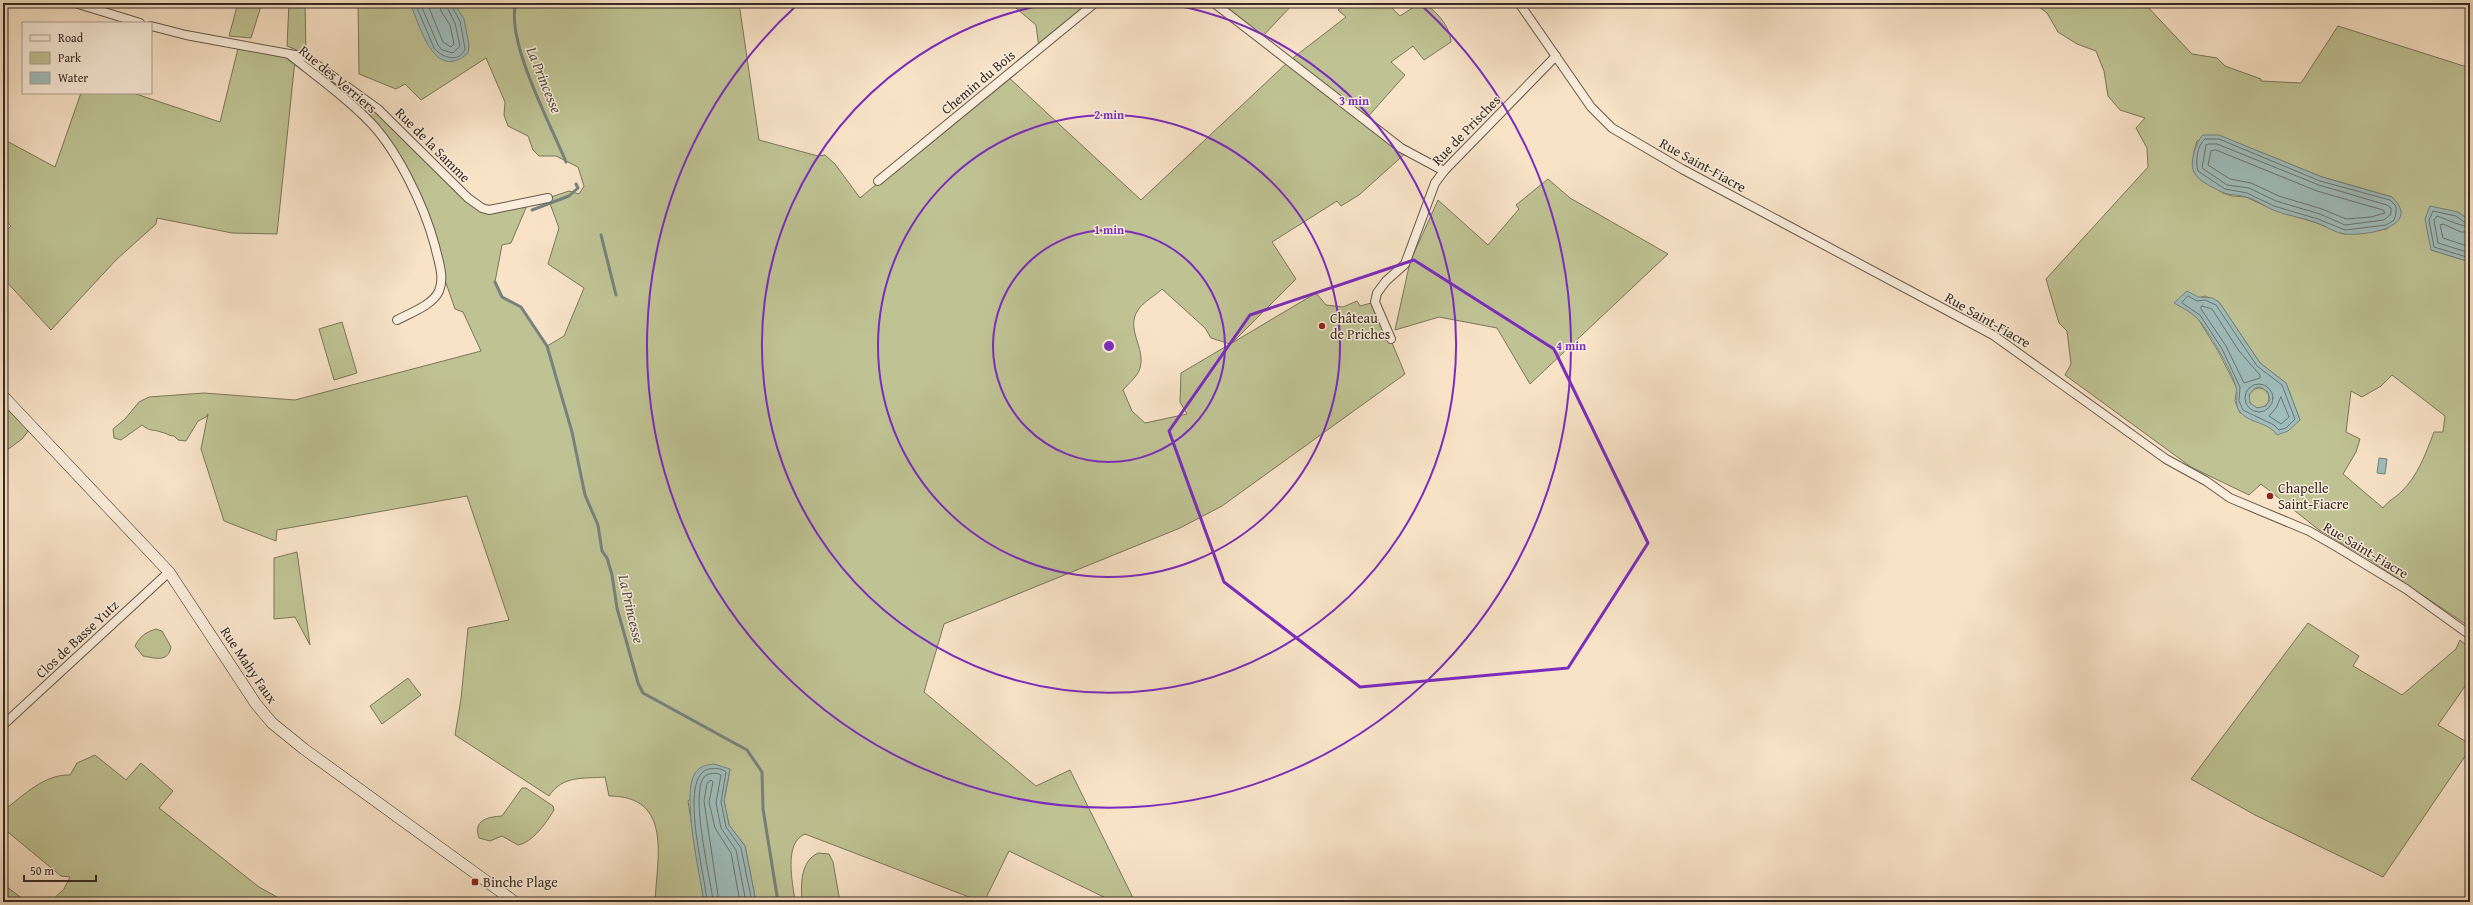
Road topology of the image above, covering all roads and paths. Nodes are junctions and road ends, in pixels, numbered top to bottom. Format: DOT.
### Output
graph roads {
  1 [pos="74,3"];
  2 [pos="1095,3"];
  3 [pos="1214,3"];
  4 [pos="1519,3"];
  5 [pos="137,22"];
  6 [pos="152,26"];
  7 [pos="289,55"];
  8 [pos="1556,56"];
  9 [pos="1444,171"];
  10 [pos="878,181"];
  11 [pos="548,198"];
  12 [pos="398,320"];
  13 [pos="1391,338"];
  14 [pos="3,396"];
  15 [pos="169,572"];
  16 [pos="2470,635"];
  17 [pos="3,725"];
  18 [pos="515,902"];
  1 -- 5 [label="street"];
  2 -- 10 [label="street, Chemin du Bois"];
  3 -- 9 [label="street"];
  4 -- 8 [label="street, Rue Saint-Fiacre"];
  6 -- 7 [label="street, Rue des Verriers"];
  7 -- 11 [label="street, Rue de la Samme"];
  7 -- 12 [label="street, Rue des Verriers"];
  8 -- 9 [label="street, Rue de Prisches"];
  8 -- 16 [label="street, Rue Saint-Fiacre"];
  9 -- 13 [label="street, Rue de Prisches"];
  14 -- 15 [label="street, Rue Mahy Faux"];
  15 -- 17 [label="street, Clos de Basse Yutz"];
  15 -- 18 [label="street, Rue Mahy Faux"];
}
